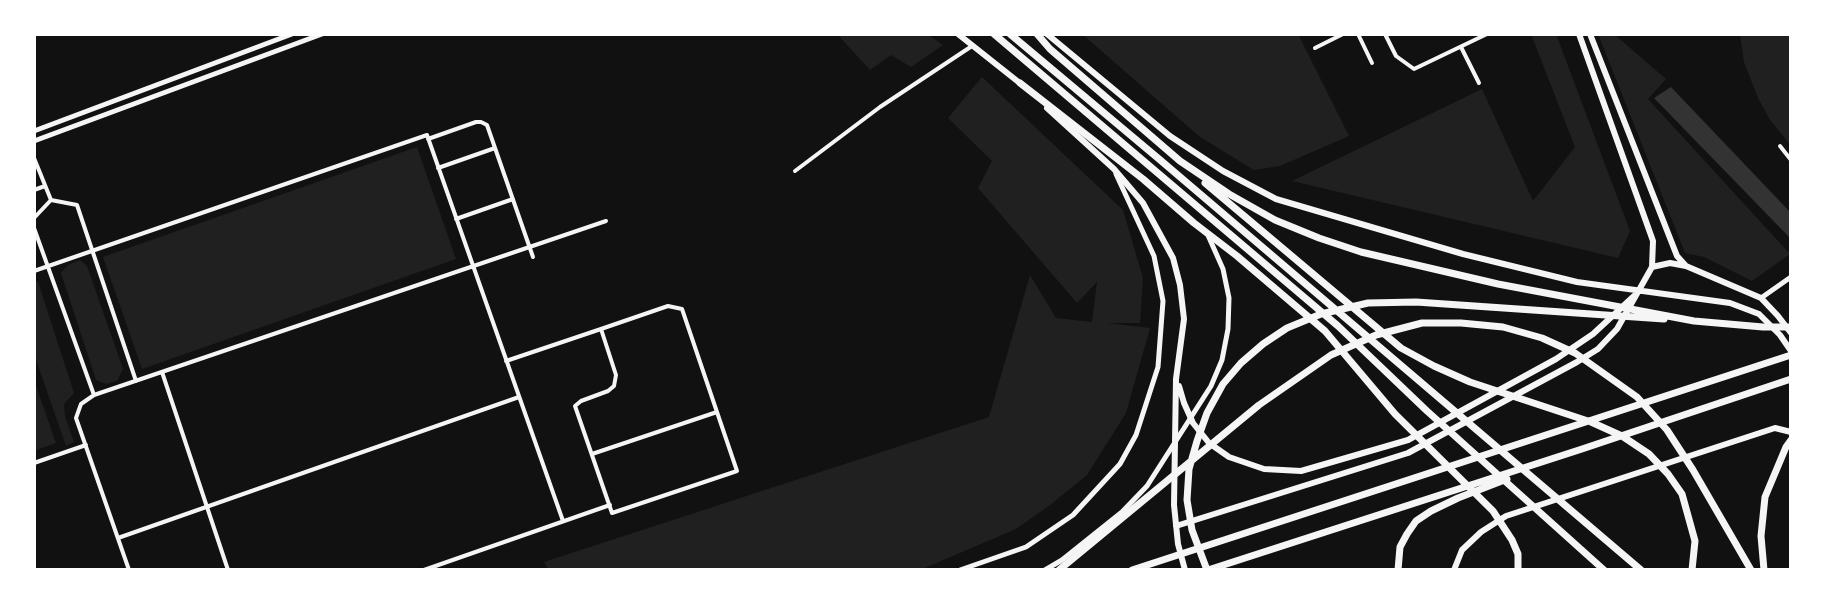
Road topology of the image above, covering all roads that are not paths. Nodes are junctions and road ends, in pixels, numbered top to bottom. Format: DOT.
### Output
graph roads {
  1 [pos="292,34"];
  2 [pos="322,34"];
  3 [pos="958,34"];
  4 [pos="994,34"];
  5 [pos="1010,34"];
  6 [pos="1037,34"];
  7 [pos="1047,34"];
  8 [pos="1343,34"];
  9 [pos="1358,34"];
  10 [pos="1385,34"];
  11 [pos="1487,34"];
  12 [pos="1579,34"];
  13 [pos="1590,34"];
  14 [pos="972,46"];
  15 [pos="1461,47"];
  16 [pos="1315,48"];
  17 [pos="1372,63"];
  18 [pos="1020,83"];
  19 [pos="1479,83"];
  20 [pos="34,131"];
  21 [pos="428,139"];
  22 [pos="34,141"];
  23 [pos="1780,146"];
  24 [pos="495,148"];
  25 [pos="34,158"];
  26 [pos="1791,160"];
  27 [pos="1180,161"];
  28 [pos="438,168"];
  29 [pos="1114,169"];
  30 [pos="795,171"];
  31 [pos="45,186"];
  32 [pos="34,190"];
  33 [pos="513,199"];
  34 [pos="51,200"];
  35 [pos="34,218"];
  36 [pos="456,219"];
  37 [pos="606,221"];
  38 [pos="34,228"];
  39 [pos="1207,233"];
  40 [pos="529,247"];
  41 [pos="92,251"];
  42 [pos="533,257"];
  43 [pos="48,266"];
  44 [pos="473,266"];
  45 [pos="1686,266"];
  46 [pos="1652,267"];
  47 [pos="34,271"];
  48 [pos="1791,277"];
  49 [pos="1640,290"];
  50 [pos="1761,298"];
  51 [pos="1694,321"];
  52 [pos="601,329"];
  53 [pos="1791,330"];
  54 [pos="1791,353"];
  55 [pos="506,361"];
  56 [pos="162,372"];
  57 [pos="1176,379"];
  58 [pos="1791,379"];
  59 [pos="136,381"];
  60 [pos="94,395"];
  61 [pos="519,397"];
  62 [pos="717,412"];
  63 [pos="1791,432"];
  64 [pos="1791,440"];
  65 [pos="86,445"];
  66 [pos="1582,449"];
  67 [pos="592,454"];
  68 [pos="34,463"];
  69 [pos="610,505"];
  70 [pos="207,507"];
  71 [pos="1124,514"];
  72 [pos="563,521"];
  73 [pos="1176,526"];
  74 [pos="118,538"];
  75 [pos="129,570"];
  76 [pos="228,570"];
  77 [pos="424,570"];
  78 [pos="960,570"];
  79 [pos="1045,570"];
  80 [pos="1059,570"];
  81 [pos="1132,570"];
  82 [pos="1185,570"];
  83 [pos="1208,570"];
  84 [pos="1398,570"];
  85 [pos="1454,570"];
  86 [pos="1518,570"];
  87 [pos="1604,570"];
  88 [pos="1641,570"];
  89 [pos="1692,570"];
  90 [pos="1751,570"];
  91 [pos="1764,570"];
  1 -- 20 [label="street"];
  2 -- 22 [label="street"];
  3 -- 14 [label="main road"];
  4 -- 87 [label="highway"];
  5 -- 88 [label="highway"];
  6 -- 27 [label="highway"];
  7 -- 49 [label="main road"];
  8 -- 16 [label="street"];
  9 -- 17 [label="street"];
  10 -- 15 [label="street"];
  11 -- 15 [label="street"];
  12 -- 46 [label="main road"];
  13 -- 45 [label="main road"];
  14 -- 18 [label="main road"];
  14 -- 30 [label="street"];
  15 -- 19 [label="street"];
  18 -- 29 [label="main road"];
  18 -- 39 [label="highway"];
  21 -- 24 [label="street"];
  21 -- 28 [label="street"];
  21 -- 41 [label="street"];
  23 -- 26 [label="street"];
  24 -- 28 [label="street"];
  24 -- 33 [label="street"];
  25 -- 31 [label="street"];
  27 -- 51 [label="highway"];
  27 -- 89 [label="highway"];
  28 -- 36 [label="street"];
  29 -- 57 [label="main road"];
  29 -- 78 [label="street"];
  31 -- 32 [label="street"];
  31 -- 34 [label="street"];
  33 -- 36 [label="street"];
  33 -- 40 [label="street"];
  34 -- 35 [label="street"];
  34 -- 41 [label="street"];
  36 -- 44 [label="street"];
  37 -- 40 [label="street"];
  38 -- 43 [label="street"];
  39 -- 71 [label="street"];
  39 -- 86 [label="highway"];
  40 -- 42 [label="street"];
  40 -- 44 [label="street"];
  41 -- 43 [label="street"];
  41 -- 59 [label="street"];
  43 -- 47 [label="street"];
  43 -- 60 [label="street"];
  44 -- 55 [label="street"];
  44 -- 56 [label="street"];
  45 -- 46 [label="main road"];
  45 -- 50 [label="main road"];
  46 -- 49 [label="main road"];
  48 -- 50 [label="street"];
  49 -- 54 [label="main road"];
  49 -- 57 [label="main road"];
  49 -- 73 [label="main road"];
  50 -- 53 [label="main road"];
  51 -- 53 [label="highway"];
  51 -- 83 [label="highway"];
  52 -- 55 [label="street"];
  52 -- 62 [label="street"];
  52 -- 67 [label="street"];
  54 -- 81 [label="highway"];
  55 -- 61 [label="street"];
  56 -- 59 [label="street"];
  56 -- 70 [label="street"];
  57 -- 73 [label="main road"];
  58 -- 66 [label="highway"];
  59 -- 60 [label="street"];
  60 -- 65 [label="street"];
  61 -- 70 [label="street"];
  61 -- 72 [label="street"];
  62 -- 67 [label="street"];
  62 -- 69 [label="street"];
  63 -- 85 [label="main road"];
  64 -- 91 [label="highway"];
  65 -- 68 [label="street"];
  65 -- 74 [label="street"];
  66 -- 83 [label="highway"];
  66 -- 84 [label="highway"];
  67 -- 69 [label="street"];
  69 -- 72 [label="street"];
  70 -- 74 [label="street"];
  70 -- 76 [label="street"];
  71 -- 79 [label="street"];
  71 -- 80 [label="highway"];
  71 -- 90 [label="highway"];
  72 -- 77 [label="street"];
  73 -- 82 [label="main road"];
  74 -- 75 [label="street"];
}
